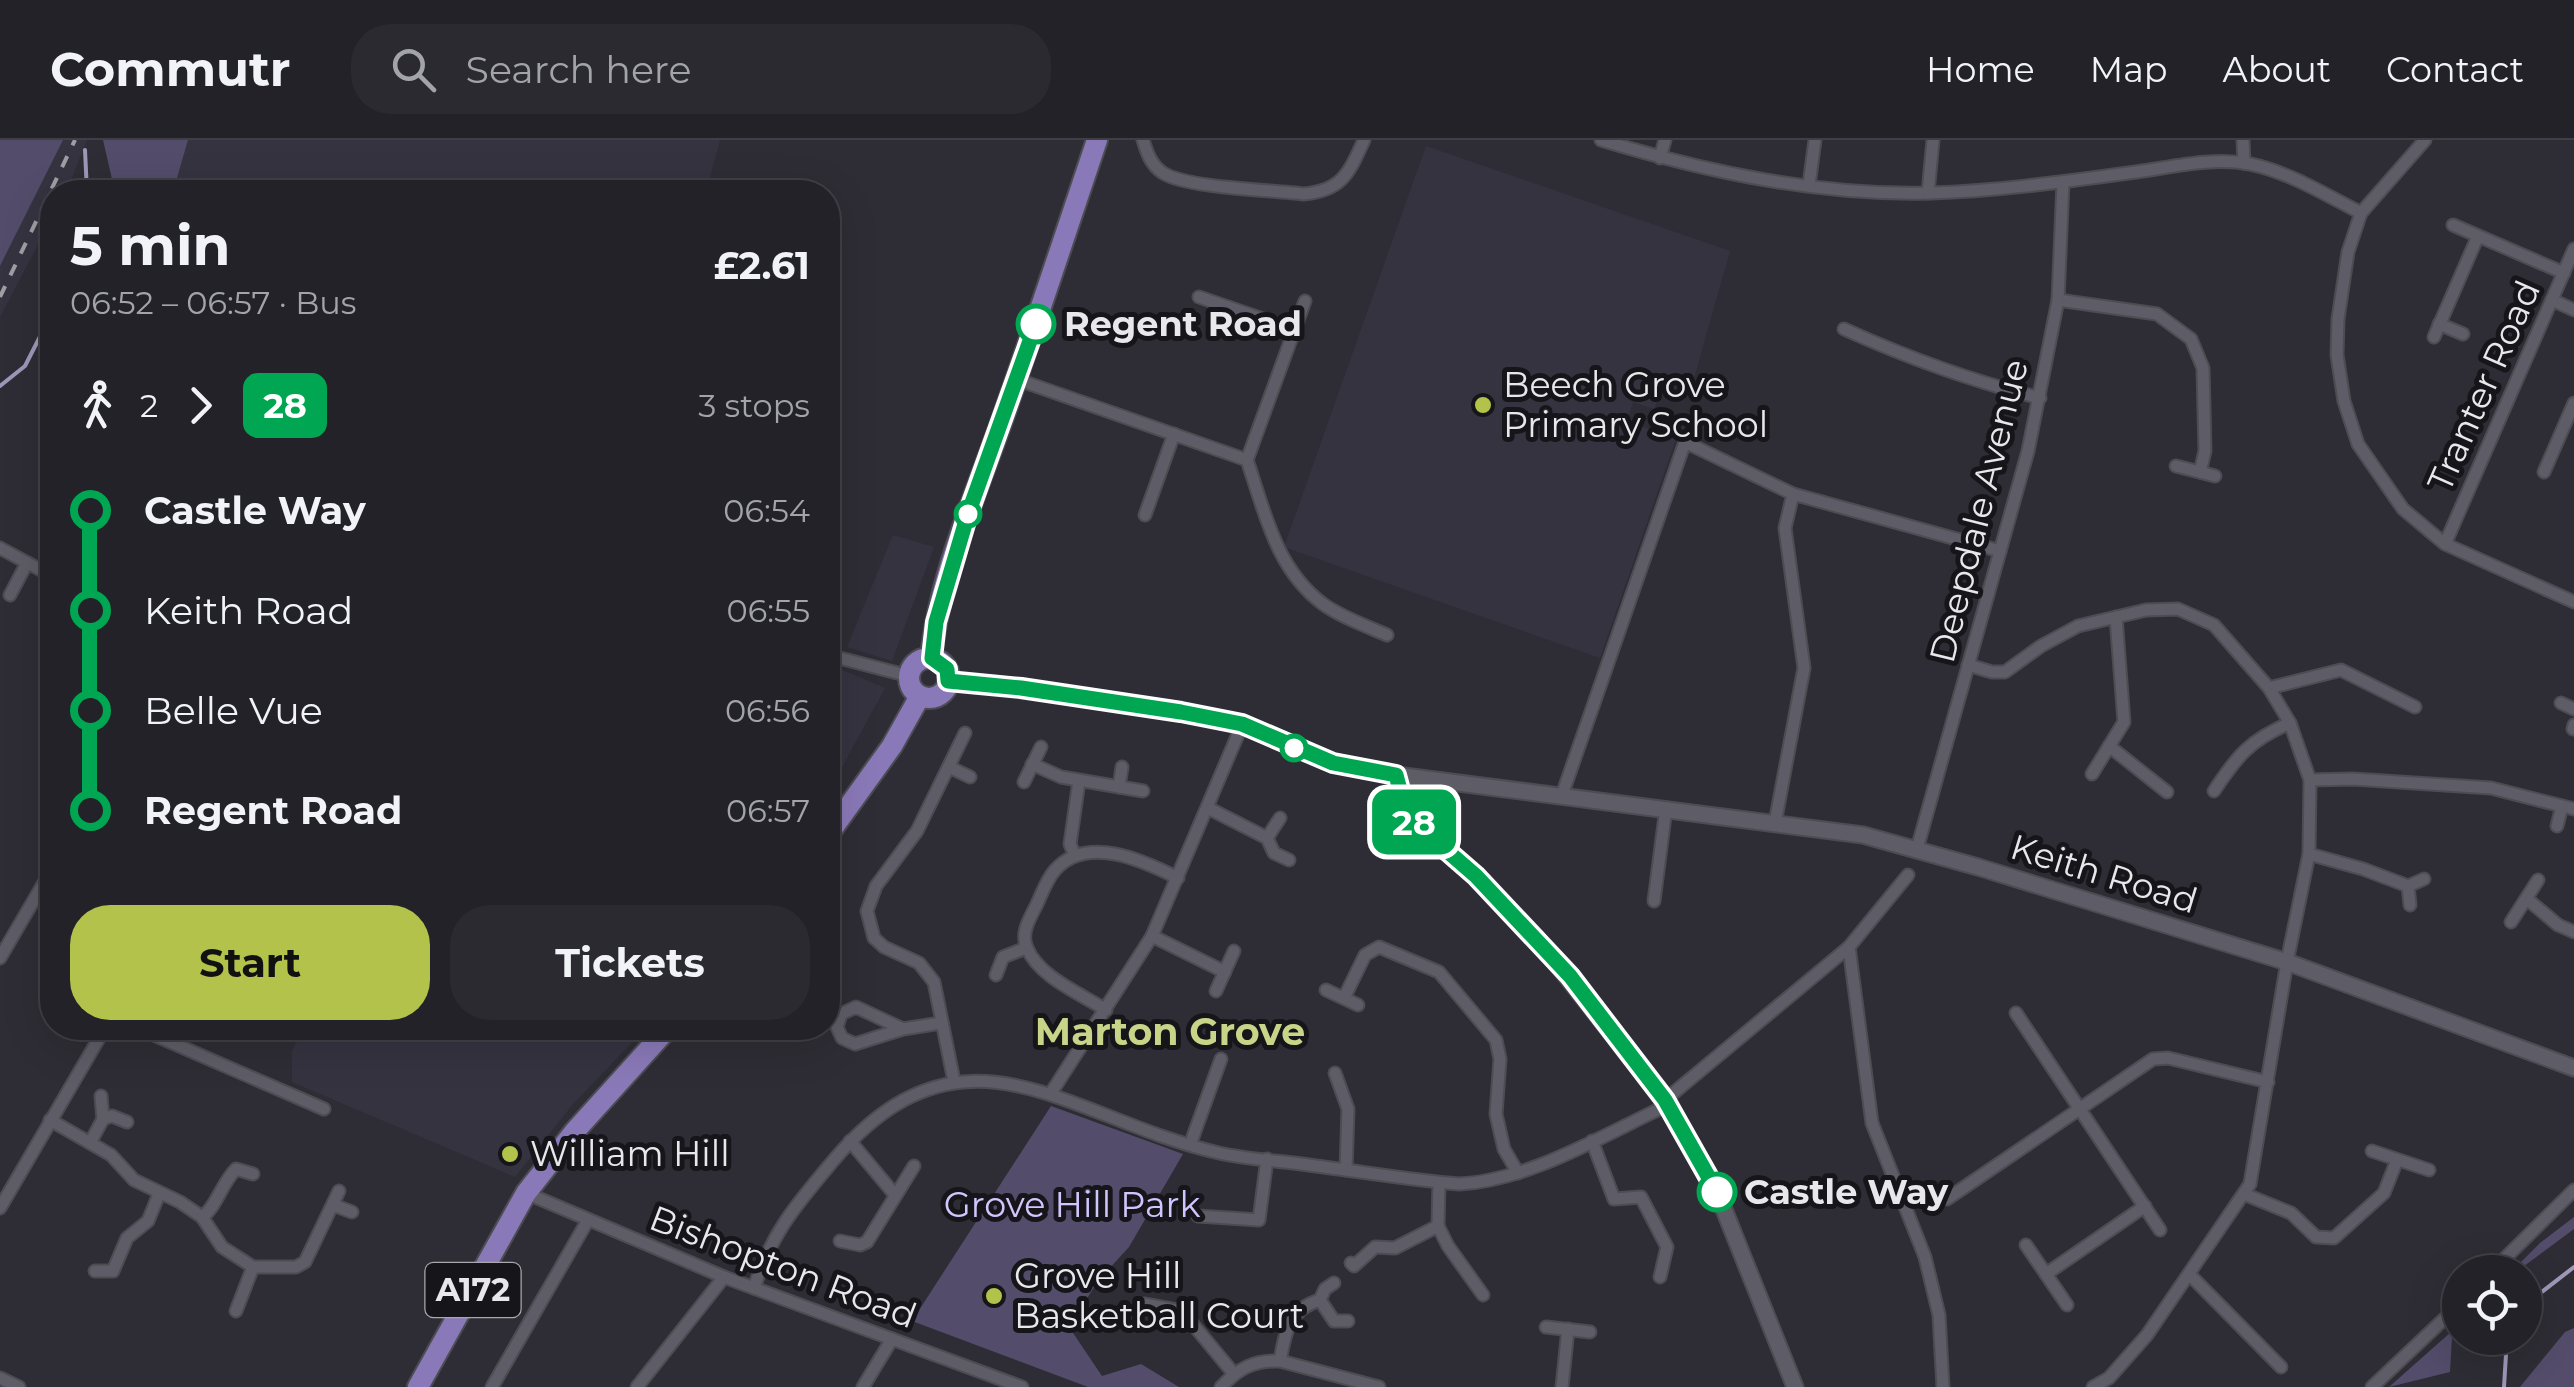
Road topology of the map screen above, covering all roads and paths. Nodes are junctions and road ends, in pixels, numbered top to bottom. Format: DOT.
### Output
graph roads {
  1 [pos="1097,140"];
  2 [pos="1143,140"];
  3 [pos="1364,140"];
  4 [pos="1601,140"];
  5 [pos="1665,140"];
  6 [pos="1815,140"];
  7 [pos="1933,140"];
  8 [pos="2243,140"];
  9 [pos="2426,140"];
  10 [pos="1660,158"];
  11 [pos="2244,163"];
  12 [pos="2064,182"];
  13 [pos="1809,186"];
  14 [pos="1928,193"];
  15 [pos="2361,213"];
  16 [pos="2453,225"];
  17 [pos="2478,236"];
  18 [pos="2574,249"];
  19 [pos="2564,273"];
  20 [pos="1199,297"];
  21 [pos="2058,300"];
  22 [pos="2552,300"];
  23 [pos="1305,301"];
  24 [pos="2574,310"];
  25 [pos="2439,324"];
  26 [pos="1292,329"];
  27 [pos="1844,329"];
  28 [pos="2462,334"];
  29 [pos="2434,337"];
  30 [pos="1016,379"];
  31 [pos="2040,398"];
  32 [pos="2574,403"];
  33 [pos="1174,434"];
  34 [pos="1247,460"];
  35 [pos="2176,466"];
  36 [pos="2200,472"];
  37 [pos="2544,472"];
  38 [pos="2216,476"];
  39 [pos="1794,494"];
  40 [pos="1145,514"];
  41 [pos="2445,544"];
  42 [pos="0,548"];
  43 [pos="2000,552"];
  44 [pos="27,563"];
  45 [pos="40,570"];
  46 [pos="10,595"];
  47 [pos="2574,602"];
  48 [pos="2116,617"];
  49 [pos="1387,636"];
  50 [pos="840,658"];
  51 [pos="932,658"];
  52 [pos="1968,665"];
  53 [pos="909,676"];
  54 [pos="948,681"];
  55 [pos="2269,688"];
  56 [pos="920,696"];
  57 [pos="2560,703"];
  58 [pos="2415,707"];
  59 [pos="2574,709"];
  60 [pos="1242,724"];
  61 [pos="2290,724"];
  62 [pos="964,732"];
  63 [pos="2109,746"];
  64 [pos="1041,747"];
  65 [pos="1032,764"];
  66 [pos="949,767"];
  67 [pos="1122,768"];
  68 [pos="2092,774"];
  69 [pos="1396,775"];
  70 [pos="970,777"];
  71 [pos="2310,780"];
  72 [pos="1078,781"];
  73 [pos="1024,782"];
  74 [pos="1119,787"];
  75 [pos="2214,791"];
  76 [pos="1143,792"];
  77 [pos="2168,792"];
  78 [pos="1562,795"];
  79 [pos="1208,808"];
  80 [pos="1666,808"];
  81 [pos="2568,808"];
  82 [pos="1280,818"];
  83 [pos="840,819"];
  84 [pos="1775,823"];
  85 [pos="2557,826"];
  86 [pos="1267,838"];
  87 [pos="1917,849"];
  88 [pos="2309,854"];
  89 [pos="1075,856"];
  90 [pos="1289,860"];
  91 [pos="1908,875"];
  92 [pos="1178,878"];
  93 [pos="2424,879"];
  94 [pos="2538,880"];
  95 [pos="2408,886"];
  96 [pos="40,890"];
  97 [pos="2527,899"];
  98 [pos="1654,901"];
  99 [pos="2410,905"];
  100 [pos="2511,922"];
  101 [pos="2574,932"];
  102 [pos="1152,936"];
  103 [pos="1850,947"];
  104 [pos="1026,948"];
  105 [pos="1234,951"];
  106 [pos="0,958"];
  107 [pos="2286,962"];
  108 [pos="1225,972"];
  109 [pos="996,975"];
  110 [pos="1326,990"];
  111 [pos="1216,991"];
  112 [pos="1344,998"];
  113 [pos="1358,1005"];
  114 [pos="1106,1010"];
  115 [pos="2016,1013"];
  116 [pos="840,1019"];
  117 [pos="941,1023"];
  118 [pos="903,1029"];
  119 [pos="840,1034"];
  120 [pos="98,1040"];
  121 [pos="165,1040"];
  122 [pos="657,1040"];
  123 [pos="1221,1059"];
  124 [pos="2574,1068"];
  125 [pos="1335,1072"];
  126 [pos="954,1081"];
  127 [pos="2268,1082"];
  128 [pos="1051,1093"];
  129 [pos="102,1096"];
  130 [pos="1666,1102"];
  131 [pos="2080,1109"];
  132 [pos="324,1110"];
  133 [pos="103,1118"];
  134 [pos="50,1120"];
  135 [pos="127,1122"];
  136 [pos="1592,1140"];
  137 [pos="850,1141"];
  138 [pos="90,1143"];
  139 [pos="1190,1145"];
  140 [pos="2372,1151"];
  141 [pos="1267,1159"];
  142 [pos="2398,1160"];
  143 [pos="914,1166"];
  144 [pos="1346,1170"];
  145 [pos="2429,1170"];
  146 [pos="1518,1172"];
  147 [pos="253,1174"];
  148 [pos="1438,1183"];
  149 [pos="2574,1190"];
  150 [pos="339,1191"];
  151 [pos="526,1193"];
  152 [pos="159,1194"];
  153 [pos="2244,1194"];
  154 [pos="896,1195"];
  155 [pos="1947,1199"];
  156 [pos="333,1206"];
  157 [pos="2145,1206"];
  158 [pos="0,1208"];
  159 [pos="352,1212"];
  160 [pos="1198,1216"];
  161 [pos="202,1217"];
  162 [pos="588,1220"];
  163 [pos="1438,1226"];
  164 [pos="2160,1230"];
  165 [pos="840,1240"];
  166 [pos="2026,1245"];
  167 [pos="2509,1255"];
  168 [pos="1352,1263"];
  169 [pos="253,1266"];
  170 [pos="96,1271"];
  171 [pos="2046,1274"];
  172 [pos="2190,1275"];
  173 [pos="724,1277"];
  174 [pos="1660,1277"];
  175 [pos="1334,1283"];
  176 [pos="754,1288"];
  177 [pos="1483,1295"];
  178 [pos="1320,1300"];
  179 [pos="1144,1304"];
  180 [pos="2067,1304"];
  181 [pos="236,1311"];
  182 [pos="2442,1321"];
  183 [pos="1348,1322"];
  184 [pos="1546,1327"];
  185 [pos="1568,1330"];
  186 [pos="1590,1332"];
  187 [pos="892,1339"];
  188 [pos="1280,1362"];
  189 [pos="2281,1367"];
  190 [pos="1234,1374"];
  191 [pos="0,1378"];
  192 [pos="20,1387"];
  193 [pos="418,1387"];
  194 [pos="492,1387"];
  195 [pos="637,1387"];
  196 [pos="863,1387"];
  197 [pos="1022,1387"];
  198 [pos="1221,1387"];
  199 [pos="1379,1387"];
  200 [pos="1562,1387"];
  201 [pos="1795,1387"];
  202 [pos="1943,1387"];
  203 [pos="2093,1387"];
  204 [pos="2372,1387"];
  1 -- 30 [label="main road"];
  2 -- 3 [label="street"];
  4 -- 10 [label="street"];
  5 -- 10 [label="street"];
  6 -- 13 [label="street"];
  7 -- 14 [label="street"];
  8 -- 11 [label="street"];
  9 -- 15 [label="street"];
  10 -- 13 [label="street"];
  11 -- 12 [label="street"];
  11 -- 15 [label="street"];
  12 -- 14 [label="street"];
  12 -- 21 [label="street, Deepdale Avenue"];
  13 -- 14 [label="street"];
  15 -- 41 [label="street"];
  16 -- 17 [label="street"];
  17 -- 19 [label="street"];
  17 -- 25 [label="street"];
  18 -- 19 [label="street, Tranter Road"];
  19 -- 22 [label="street, Tranter Road"];
  20 -- 26 [label="street"];
  21 -- 31 [label="street, Deepdale Avenue"];
  21 -- 36 [label="street"];
  22 -- 24 [label="street"];
  22 -- 41 [label="street, Tranter Road"];
  23 -- 26 [label="street"];
  25 -- 28 [label="street"];
  25 -- 29 [label="street"];
  26 -- 34 [label="street"];
  27 -- 31 [label="street"];
  30 -- 33 [label="street"];
  30 -- 51 [label="main road"];
  31 -- 43 [label="street, Deepdale Avenue"];
  32 -- 37 [label="street"];
  33 -- 34 [label="street"];
  33 -- 40 [label="street"];
  34 -- 49 [label="street"];
  35 -- 36 [label="street"];
  36 -- 38 [label="street"];
  39 -- 43 [label="street"];
  39 -- 78 [label="street"];
  39 -- 84 [label="street"];
  41 -- 47 [label="street"];
  42 -- 44 [label="street"];
  43 -- 52 [label="street, Deepdale Avenue"];
  44 -- 45 [label="street"];
  44 -- 46 [label="street"];
  48 -- 52 [label="street"];
  48 -- 55 [label="street"];
  48 -- 63 [label="street"];
  50 -- 53 [label="street"];
  51 -- 53 [label="main road"];
  51 -- 54 [label="main road"];
  52 -- 87 [label="street, Deepdale Avenue"];
  53 -- 56 [label="main road"];
  54 -- 56 [label="main road"];
  54 -- 60 [label="street, Keith Road"];
  55 -- 58 [label="street"];
  55 -- 61 [label="street"];
  56 -- 83 [label="main road"];
  57 -- 59 [label="street"];
  60 -- 69 [label="street, Keith Road"];
  60 -- 79 [label="street"];
  61 -- 71 [label="street"];
  61 -- 75 [label="street"];
  62 -- 66 [label="street"];
  63 -- 68 [label="street"];
  63 -- 77 [label="street"];
  64 -- 65 [label="street"];
  65 -- 72 [label="street"];
  65 -- 73 [label="street"];
  66 -- 70 [label="street"];
  66 -- 117 [label="street"];
  67 -- 74 [label="street"];
  69 -- 78 [label="street, Keith Road"];
  69 -- 130 [label="street"];
  71 -- 81 [label="street"];
  71 -- 88 [label="street"];
  72 -- 74 [label="street"];
  72 -- 89 [label="street"];
  74 -- 76 [label="street"];
  78 -- 80 [label="street, Keith Road"];
  79 -- 86 [label="street"];
  79 -- 92 [label="street"];
  80 -- 84 [label="street, Keith Road"];
  80 -- 98 [label="street"];
  81 -- 85 [label="street"];
  82 -- 86 [label="street"];
  84 -- 87 [label="street, Keith Road"];
  86 -- 90 [label="street"];
  87 -- 107 [label="street, Keith Road"];
  88 -- 95 [label="street"];
  88 -- 107 [label="street"];
  89 -- 92 [label="street"];
  89 -- 104 [label="street"];
  91 -- 103 [label="street"];
  92 -- 102 [label="street"];
  93 -- 95 [label="street"];
  94 -- 97 [label="street"];
  95 -- 99 [label="street"];
  96 -- 106 [label="street"];
  97 -- 100 [label="street"];
  97 -- 101 [label="street"];
  102 -- 108 [label="street"];
  102 -- 114 [label="street"];
  103 -- 130 [label="street"];
  103 -- 202 [label="street"];
  104 -- 109 [label="street"];
  104 -- 114 [label="street"];
  105 -- 108 [label="street"];
  107 -- 124 [label="street, Keith Road"];
  107 -- 127 [label="street"];
  108 -- 111 [label="street"];
  110 -- 112 [label="street"];
  112 -- 113 [label="street"];
  112 -- 146 [label="street"];
  114 -- 128 [label="street"];
  115 -- 131 [label="street"];
  116 -- 118 [label="street"];
  117 -- 118 [label="street"];
  117 -- 126 [label="street"];
  118 -- 119 [label="street"];
  120 -- 134 [label="street"];
  121 -- 132 [label="street"];
  122 -- 151 [label="main road, A172"];
  123 -- 139 [label="street"];
  125 -- 144 [label="street"];
  126 -- 128 [label="street"];
  126 -- 137 [label="street"];
  127 -- 131 [label="street"];
  127 -- 153 [label="street"];
  128 -- 139 [label="street"];
  129 -- 133 [label="street"];
  130 -- 136 [label="street"];
  130 -- 201 [label="street"];
  131 -- 155 [label="street"];
  131 -- 157 [label="street"];
  133 -- 135 [label="street"];
  133 -- 138 [label="street"];
  134 -- 138 [label="street"];
  134 -- 158 [label="street"];
  136 -- 146 [label="street"];
  136 -- 174 [label="street"];
  137 -- 154 [label="street"];
  137 -- 176 [label="street"];
  138 -- 152 [label="street"];
  139 -- 141 [label="street"];
  140 -- 142 [label="street"];
  141 -- 144 [label="street"];
  141 -- 160 [label="street"];
  142 -- 145 [label="street"];
  142 -- 153 [label="street"];
  143 -- 154 [label="street"];
  144 -- 148 [label="street"];
  146 -- 148 [label="street"];
  147 -- 161 [label="street"];
  148 -- 163 [label="street"];
  149 -- 167 [label="street"];
  150 -- 156 [label="street"];
  151 -- 162 [label="street, Bishopton Road"];
  151 -- 193 [label="main road, A172"];
  152 -- 161 [label="street"];
  152 -- 170 [label="street"];
  153 -- 172 [label="street"];
  154 -- 165 [label="street"];
  156 -- 159 [label="street"];
  156 -- 169 [label="street"];
  157 -- 164 [label="street"];
  157 -- 171 [label="street"];
  161 -- 169 [label="street"];
  162 -- 173 [label="street, Bishopton Road"];
  162 -- 194 [label="street"];
  163 -- 168 [label="street"];
  163 -- 177 [label="street"];
  166 -- 171 [label="street"];
  169 -- 181 [label="street"];
  171 -- 180 [label="street"];
  172 -- 189 [label="street"];
  172 -- 203 [label="street"];
  173 -- 176 [label="street, Bishopton Road"];
  173 -- 195 [label="street"];
  175 -- 178 [label="street"];
  176 -- 187 [label="street, Bishopton Road"];
  178 -- 183 [label="street"];
  178 -- 188 [label="street"];
  179 -- 190 [label="street"];
  182 -- 204 [label="street"];
  184 -- 185 [label="street"];
  185 -- 186 [label="street"];
  185 -- 200 [label="street"];
  187 -- 196 [label="street"];
  187 -- 197 [label="street, Bishopton Road"];
  188 -- 190 [label="street"];
  188 -- 199 [label="street"];
  190 -- 198 [label="street"];
  191 -- 192 [label="street"];
}
